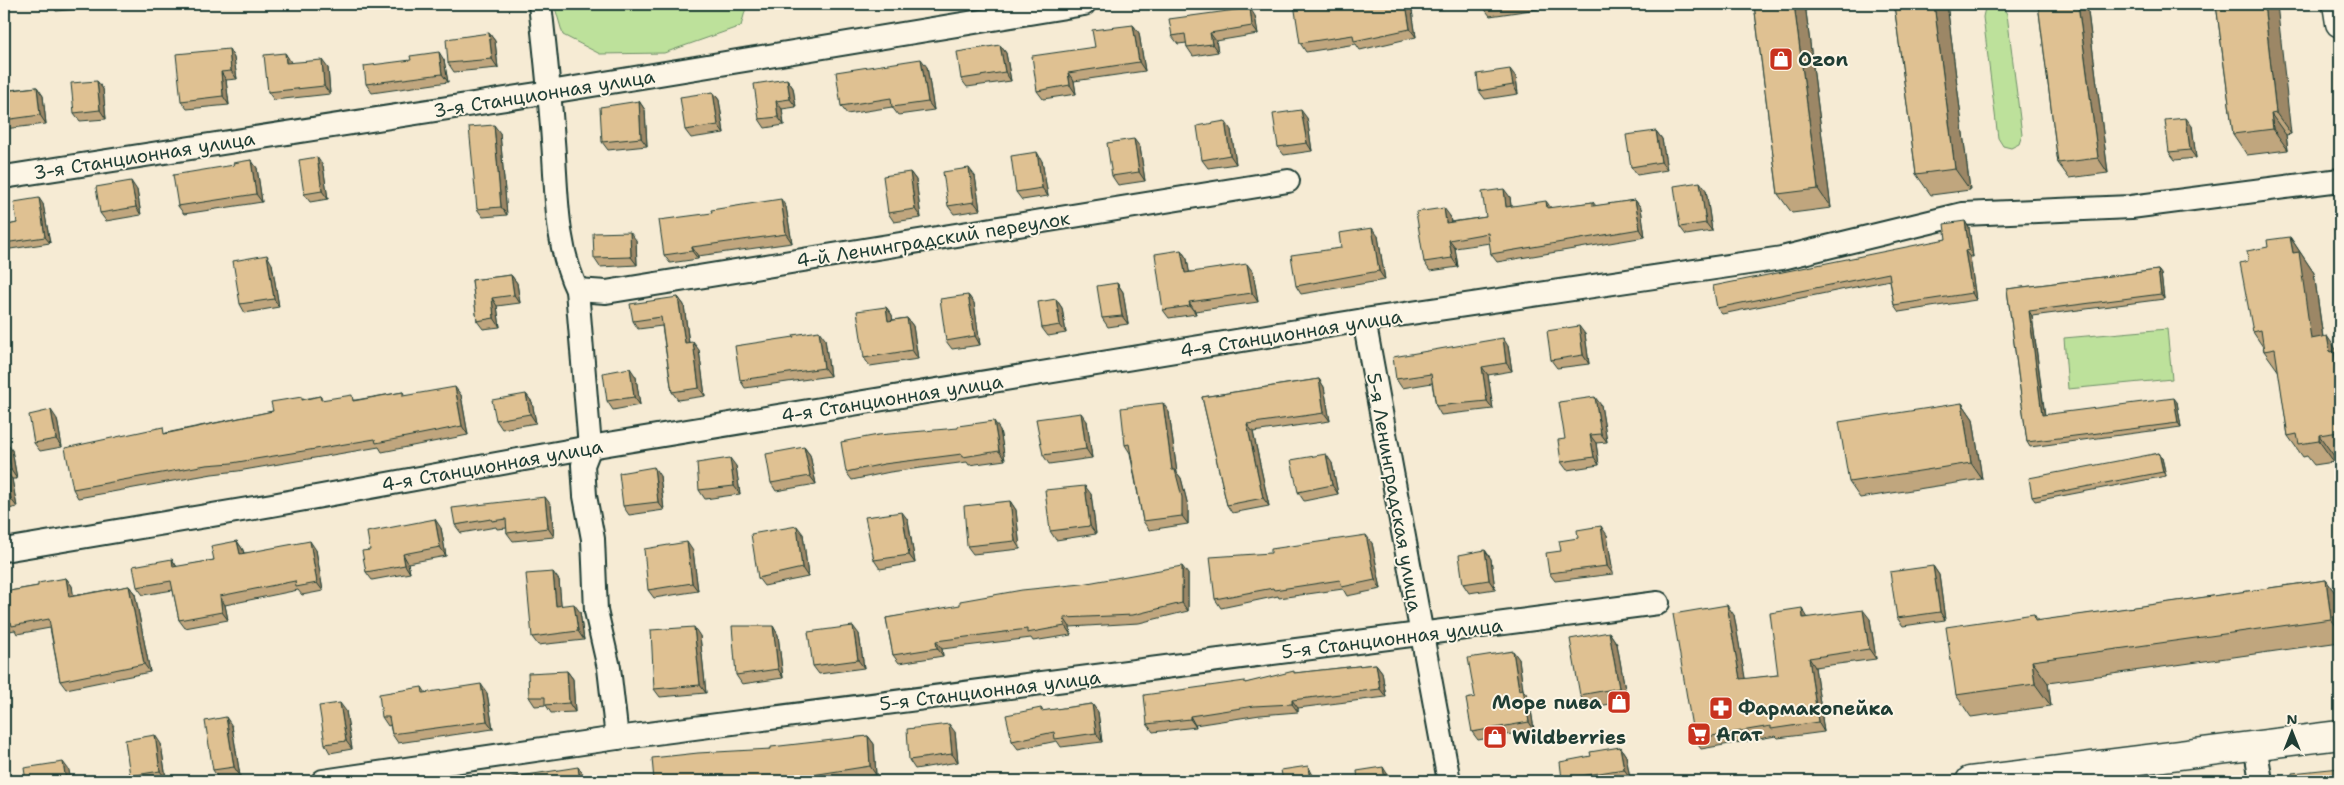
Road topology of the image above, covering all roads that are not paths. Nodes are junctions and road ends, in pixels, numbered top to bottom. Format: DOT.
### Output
graph roads {
  1 [pos="540,4"];
  2 [pos="1084,4"];
  3 [pos="2337,4"];
  4 [pos="2340,23"];
  5 [pos="550,92"];
  6 [pos="4,177"];
  7 [pos="2340,180"];
  8 [pos="1288,181"];
  9 [pos="578,290"];
  10 [pos="1364,320"];
  11 [pos="590,448"];
  12 [pos="4,550"];
  13 [pos="1658,603"];
  14 [pos="1421,634"];
  15 [pos="2340,735"];
  16 [pos="617,738"];
  17 [pos="2255,745"];
  18 [pos="2072,774"];
  19 [pos="324,781"];
  20 [pos="1449,781"];
  21 [pos="1970,781"];
  22 [pos="2261,781"];
  1 -- 5 [label="street"];
  2 -- 5 [label="street, 3-я Станционная улица"];
  3 -- 4 [label="main road"];
  5 -- 6 [label="street, 3-я Станционная улица"];
  5 -- 9 [label="street"];
  7 -- 10 [label="street, 4-я Станционная улица"];
  8 -- 9 [label="street, 4-й Ленинградский переулок"];
  9 -- 11 [label="street"];
  10 -- 11 [label="street, 4-я Станционная улица"];
  10 -- 14 [label="street, 5-я Ленинградская улица"];
  11 -- 12 [label="street, 4-я Станционная улица"];
  11 -- 16 [label="street"];
  13 -- 14 [label="street, 5-я Станционная улица"];
  14 -- 16 [label="street, 5-я Станционная улица"];
  14 -- 20 [label="street, 5-я Ленинградская улица"];
  15 -- 17 [label="main road"];
  16 -- 19 [label="street, 5-я Станционная улица"];
  17 -- 18 [label="main road"];
  17 -- 22 [label="street"];
  18 -- 21 [label="main road"];
}
